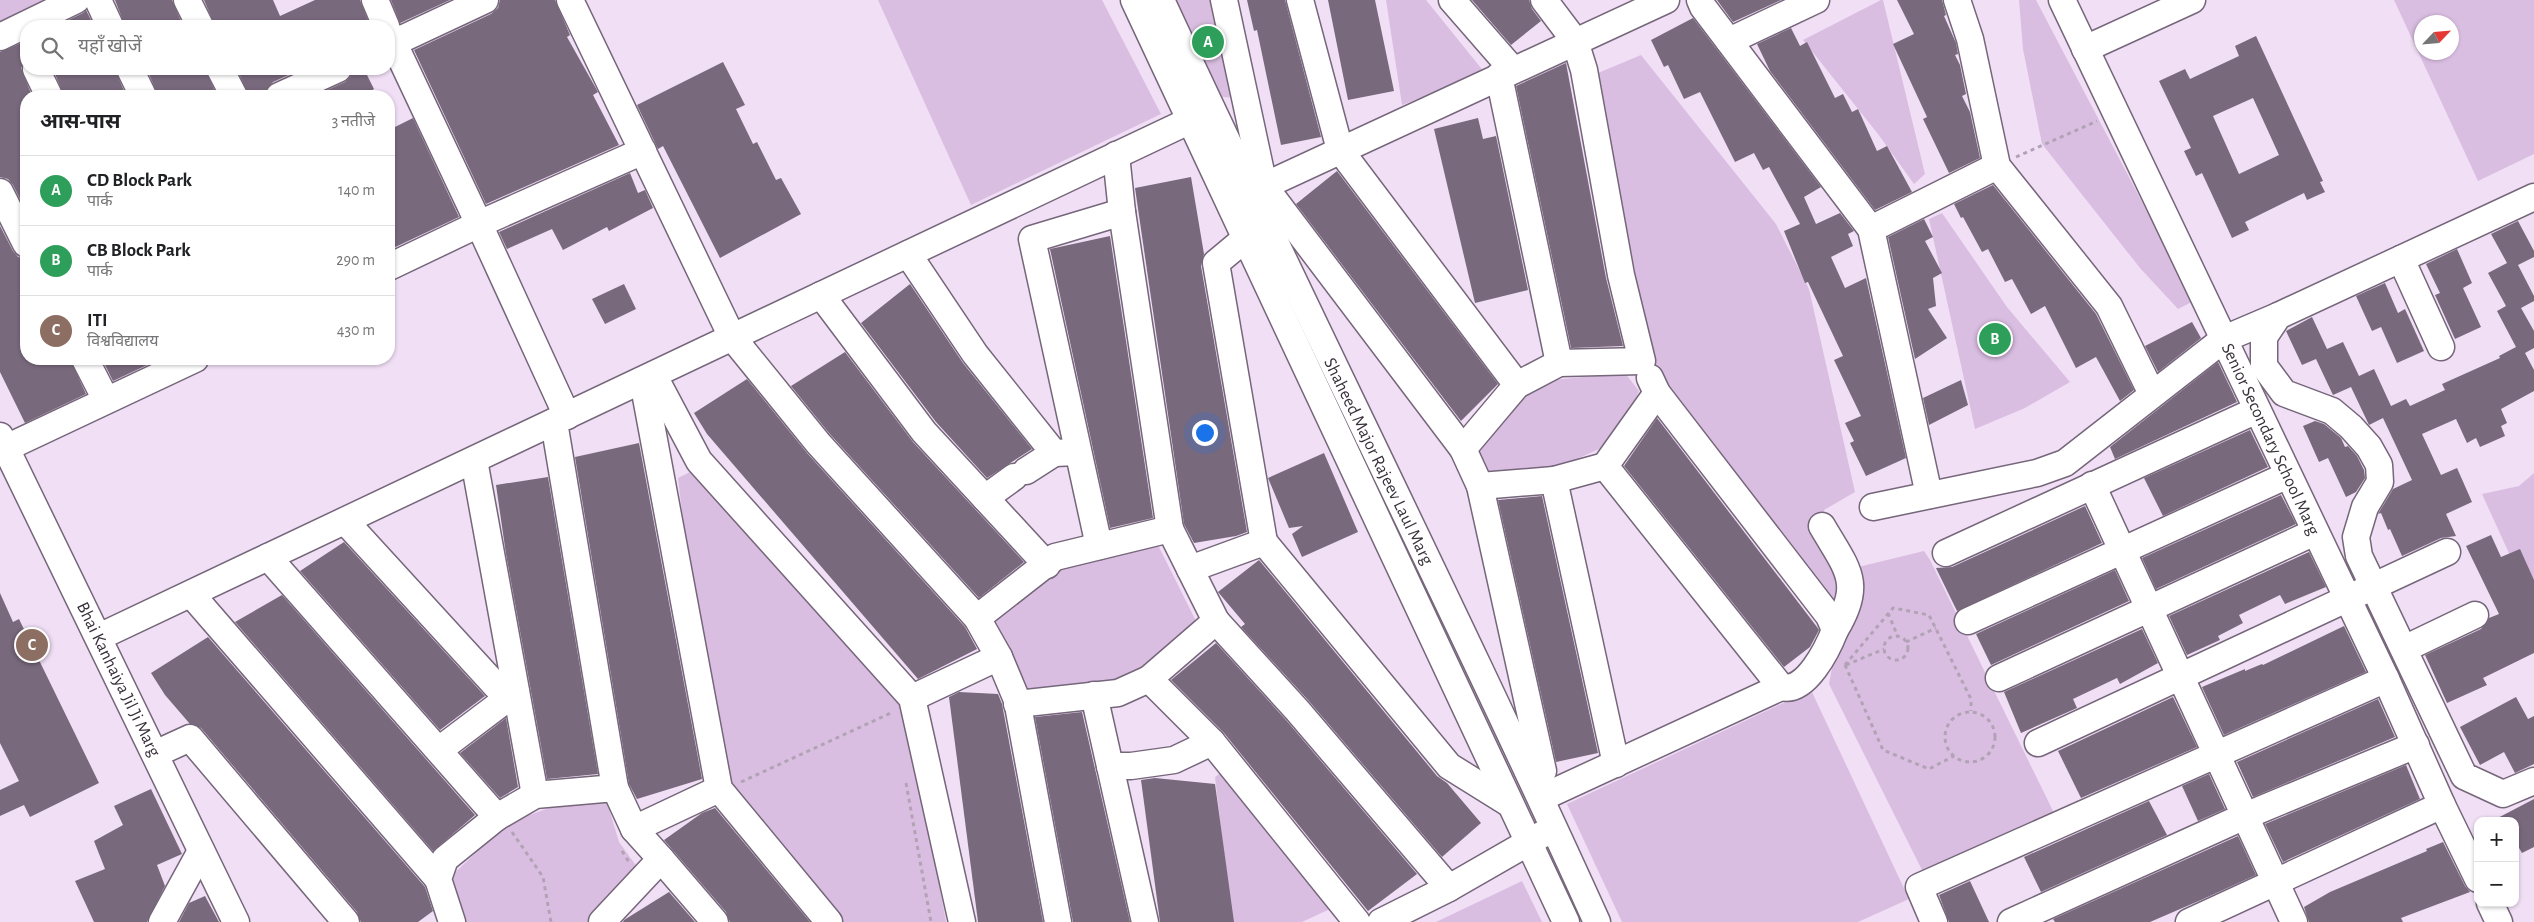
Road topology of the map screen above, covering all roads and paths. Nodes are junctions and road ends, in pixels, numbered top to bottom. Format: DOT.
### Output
graph roads {
  1 [pos="76,0"];
  2 [pos="98,0"];
  3 [pos="187,0"];
  4 [pos="375,0"];
  5 [pos="570,0"];
  6 [pos="1134,0"];
  7 [pos="1161,0"];
  8 [pos="1224,0"];
  9 [pos="1300,0"];
  10 [pos="1452,0"];
  11 [pos="1544,0"];
  12 [pos="1666,0"];
  13 [pos="1700,0"];
  14 [pos="1816,0"];
  15 [pos="1957,0"];
  16 [pos="2062,0"];
  17 [pos="2192,0"];
  18 [pos="480,1"];
  19 [pos="1618,10"];
  20 [pos="43,20"];
  21 [pos="107,20"];
  22 [pos="197,20"];
  23 [pos="383,20"];
  24 [pos="395,35"];
  25 [pos="1575,41"];
  26 [pos="1729,41"];
  27 [pos="395,49"];
  28 [pos="2085,50"];
  29 [pos="1506,73"];
  30 [pos="39,75"];
  31 [pos="133,75"];
  32 [pos="223,75"];
  33 [pos="325,75"];
  34 [pos="46,90"];
  35 [pos="140,90"];
  36 [pos="231,90"];
  37 [pos="292,90"];
  38 [pos="2115,112"];
  39 [pos="1201,115"];
  40 [pos="1340,150"];
  41 [pos="643,152"];
  42 [pos="1116,155"];
  43 [pos="1997,166"];
  44 [pos="0,192"];
  45 [pos="1248,194"];
  46 [pos="2534,198"];
  47 [pos="1122,212"];
  48 [pos="14,221"];
  49 [pos="479,224"];
  50 [pos="1871,229"];
  51 [pos="20,232"];
  52 [pos="1246,238"];
  53 [pos="908,254"];
  54 [pos="2401,259"];
  55 [pos="395,264"];
  56 [pos="821,295"];
  57 [pos="2278,316"];
  58 [pos="732,337"];
  59 [pos="2224,340"];
  60 [pos="2442,347"];
  61 [pos="1642,361"];
  62 [pos="1559,363"];
  63 [pos="88,365"];
  64 [pos="176,365"];
  65 [pos="648,378"];
  66 [pos="1517,385"];
  67 [pos="1657,393"];
  68 [pos="2152,394"];
  69 [pos="106,400"];
  70 [pos="2257,410"];
  71 [pos="561,419"];
  72 [pos="1463,449"];
  73 [pos="4,451"];
  74 [pos="1066,453"];
  75 [pos="474,460"];
  76 [pos="1605,466"];
  77 [pos="2288,475"];
  78 [pos="1554,480"];
  79 [pos="2092,485"];
  80 [pos="1480,486"];
  81 [pos="1929,495"];
  82 [pos="985,498"];
  83 [pos="1873,507"];
  84 [pos="345,521"];
  85 [pos="1822,526"];
  86 [pos="1170,529"];
  87 [pos="2315,532"];
  88 [pos="1264,542"];
  89 [pos="1099,546"];
  90 [pos="2122,550"];
  91 [pos="2447,552"];
  92 [pos="1946,553"];
  93 [pos="268,558"];
  94 [pos="1047,565"];
  95 [pos="1190,569"];
  96 [pos="2374,585"];
  97 [pos="191,594"];
  98 [pos="2348,598"];
  99 [pos="2150,610"];
  100 [pos="1888,613"];
  101 [pos="2475,614"];
  102 [pos="977,618"];
  103 [pos="1216,621"];
  104 [pos="1968,621"];
  105 [pos="1936,628"];
  106 [pos="1835,630"];
  107 [pos="99,637"];
  108 [pos="1898,637"];
  109 [pos="1906,642"];
  110 [pos="1884,649"];
  111 [pos="2404,649"];
  112 [pos="999,657"];
  113 [pos="1845,665"];
  114 [pos="2180,676"];
  115 [pos="1999,678"];
  116 [pos="1149,679"];
  117 [pos="2386,679"];
  118 [pos="1781,687"];
  119 [pos="511,695"];
  120 [pos="1094,695"];
  121 [pos="886,704"];
  122 [pos="1017,704"];
  123 [pos="900,708"];
  124 [pos="1971,711"];
  125 [pos="1212,742"];
  126 [pos="2038,743"];
  127 [pos="2416,745"];
  128 [pos="438,750"];
  129 [pos="155,754"];
  130 [pos="2217,755"];
  131 [pos="1954,756"];
  132 [pos="1616,764"];
  133 [pos="1110,766"];
  134 [pos="1543,771"];
  135 [pos="906,780"];
  136 [pos="2534,781"];
  137 [pos="615,788"];
  138 [pos="725,788"];
  139 [pos="535,795"];
  140 [pos="1541,798"];
  141 [pos="1510,804"];
  142 [pos="2442,805"];
  143 [pos="2245,816"];
  144 [pos="503,821"];
  145 [pos="1554,827"];
  146 [pos="625,836"];
  147 [pos="1528,842"];
  148 [pos="202,851"];
  149 [pos="661,859"];
  150 [pos="630,864"];
  151 [pos="2474,871"];
  152 [pos="438,879"];
  153 [pos="2276,882"];
  154 [pos="1449,888"];
  155 [pos="2492,907"];
  156 [pos="448,921"];
  157 [pos="162,922"];
  158 [pos="236,922"];
  159 [pos="346,922"];
  160 [pos="551,922"];
  161 [pos="602,922"];
  162 [pos="715,922"];
  163 [pos="829,922"];
  164 [pos="931,922"];
  165 [pos="962,922"];
  166 [pos="1058,922"];
  167 [pos="1145,922"];
  168 [pos="1356,922"];
  169 [pos="1381,922"];
  170 [pos="1566,922"];
  171 [pos="1597,922"];
  172 [pos="1934,922"];
  173 [pos="2011,922"];
  174 [pos="2189,922"];
  175 [pos="2294,922"];
  176 [pos="2499,922"];
  1 -- 20 [label="street"];
  2 -- 21 [label="street"];
  3 -- 22 [label="street"];
  4 -- 23 [label="street"];
  5 -- 41 [label="street"];
  6 -- 39 [label="street, Shaheed Major Rajeev Laul Marg"];
  7 -- 39 [label="street, Shaheed Major Rajeev Laul Marg"];
  8 -- 45 [label="street"];
  9 -- 40 [label="street"];
  10 -- 29 [label="street"];
  11 -- 25 [label="street"];
  12 -- 19 [label="street"];
  13 -- 26 [label="street"];
  14 -- 26 [label="street"];
  15 -- 43 [label="street"];
  16 -- 28 [label="street, Senior Secondary School Marg"];
  17 -- 28 [label="street"];
  18 -- 24 [label="street"];
  19 -- 25 [label="street"];
  25 -- 29 [label="street"];
  25 -- 61 [label="street"];
  26 -- 50 [label="street"];
  27 -- 49 [label="street"];
  28 -- 38 [label="street, Senior Secondary School Marg"];
  29 -- 40 [label="street"];
  29 -- 62 [label="street"];
  30 -- 34 [label="street"];
  31 -- 35 [label="street"];
  32 -- 36 [label="street"];
  33 -- 37 [label="street"];
  38 -- 43 [label="path"];
  38 -- 59 [label="street, Senior Secondary School Marg"];
  39 -- 42 [label="street"];
  39 -- 45 [label="street, Shaheed Major Rajeev Laul Marg"];
  40 -- 45 [label="street"];
  40 -- 66 [label="street"];
  41 -- 49 [label="street"];
  41 -- 58 [label="street"];
  42 -- 47 [label="street"];
  42 -- 53 [label="street"];
  43 -- 50 [label="street"];
  43 -- 68 [label="street"];
  44 -- 48 [label="street"];
  45 -- 52 [label="street, Shaheed Major Rajeev Laul Marg"];
  45 -- 72 [label="street"];
  45 -- 140 [label="street, Shaheed Major Rajeev Laul Marg"];
  46 -- 54 [label="street"];
  47 -- 74 [label="street"];
  47 -- 86 [label="street"];
  48 -- 51 [label="street"];
  49 -- 55 [label="street"];
  49 -- 71 [label="street"];
  50 -- 81 [label="street"];
  52 -- 88 [label="street"];
  52 -- 141 [label="street, Shaheed Major Rajeev Laul Marg"];
  53 -- 56 [label="street"];
  53 -- 74 [label="street"];
  54 -- 57 [label="street"];
  54 -- 60 [label="street"];
  56 -- 58 [label="street"];
  56 -- 82 [label="street"];
  57 -- 59 [label="street"];
  57 -- 96 [label="street"];
  58 -- 65 [label="street"];
  58 -- 102 [label="street"];
  59 -- 68 [label="street"];
  59 -- 70 [label="street, Senior Secondary School Marg"];
  61 -- 62 [label="street"];
  61 -- 67 [label="street"];
  62 -- 66 [label="street"];
  63 -- 69 [label="street"];
  64 -- 69 [label="street"];
  65 -- 71 [label="street"];
  65 -- 123 [label="street"];
  65 -- 138 [label="street"];
  66 -- 72 [label="street"];
  67 -- 76 [label="street"];
  67 -- 106 [label="street"];
  68 -- 81 [label="street"];
  69 -- 73 [label="street"];
  70 -- 77 [label="street, Senior Secondary School Marg"];
  70 -- 79 [label="street"];
  71 -- 75 [label="street"];
  71 -- 137 [label="street"];
  72 -- 80 [label="street"];
  73 -- 107 [label="street, Bhai Kanhaiya Jil Ji Marg"];
  74 -- 82 [label="street"];
  74 -- 89 [label="street"];
  75 -- 84 [label="street"];
  75 -- 119 [label="street"];
  76 -- 78 [label="street"];
  76 -- 118 [label="street"];
  77 -- 87 [label="street, Senior Secondary School Marg"];
  77 -- 90 [label="street"];
  78 -- 80 [label="street"];
  78 -- 132 [label="street"];
  79 -- 90 [label="street"];
  79 -- 92 [label="street"];
  80 -- 134 [label="street"];
  81 -- 83 [label="street"];
  82 -- 94 [label="street"];
  84 -- 93 [label="street"];
  84 -- 119 [label="street"];
  85 -- 106 [label="street"];
  86 -- 89 [label="street"];
  86 -- 95 [label="street"];
  87 -- 98 [label="street, Senior Secondary School Marg"];
  87 -- 99 [label="street"];
  88 -- 95 [label="street"];
  88 -- 141 [label="street"];
  89 -- 94 [label="street"];
  90 -- 99 [label="street"];
  90 -- 104 [label="street"];
  91 -- 96 [label="street"];
  93 -- 97 [label="street"];
  93 -- 128 [label="street"];
  94 -- 102 [label="street"];
  95 -- 103 [label="street"];
  96 -- 98 [label="street"];
  96 -- 111 [label="street"];
  97 -- 107 [label="street"];
  97 -- 152 [label="street"];
  98 -- 114 [label="street"];
  98 -- 117 [label="street, Senior Secondary School Marg"];
  99 -- 114 [label="street"];
  99 -- 115 [label="street"];
  100 -- 105 [label="path"];
  100 -- 108 [label="path"];
  100 -- 113 [label="path"];
  101 -- 111 [label="street"];
  102 -- 112 [label="street"];
  103 -- 116 [label="street"];
  103 -- 154 [label="street"];
  105 -- 109 [label="path"];
  105 -- 124 [label="path"];
  106 -- 118 [label="street"];
  107 -- 129 [label="street, Bhai Kanhaiya Jil Ji Marg"];
  108 -- 109 [label="path"];
  108 -- 110 [label="path"];
  109 -- 110 [label="path"];
  110 -- 113 [label="path"];
  111 -- 136 [label="street"];
  112 -- 122 [label="street"];
  112 -- 123 [label="street"];
  113 -- 131 [label="path"];
  114 -- 126 [label="street"];
  114 -- 130 [label="street"];
  116 -- 120 [label="street"];
  116 -- 125 [label="street"];
  117 -- 127 [label="street, Senior Secondary School Marg"];
  117 -- 130 [label="street"];
  118 -- 132 [label="street"];
  119 -- 128 [label="street"];
  119 -- 139 [label="street"];
  120 -- 122 [label="street"];
  120 -- 133 [label="street"];
  121 -- 123 [label="path"];
  122 -- 166 [label="street"];
  123 -- 138 [label="path"];
  123 -- 165 [label="street"];
  124 -- 131 [label="path"];
  124 -- 131 [label="path"];
  125 -- 133 [label="street"];
  125 -- 168 [label="street"];
  127 -- 142 [label="street, Senior Secondary School Marg"];
  127 -- 143 [label="street"];
  128 -- 144 [label="street"];
  129 -- 148 [label="street, Bhai Kanhaiya Jil Ji Marg"];
  129 -- 159 [label="street"];
  130 -- 143 [label="street"];
  130 -- 172 [label="street"];
  132 -- 140 [label="street"];
  133 -- 167 [label="street"];
  135 -- 164 [label="path"];
  137 -- 139 [label="street"];
  137 -- 146 [label="street"];
  138 -- 146 [label="street"];
  138 -- 163 [label="street"];
  139 -- 144 [label="street"];
  140 -- 145 [label="street, Shaheed Major Rajeev Laul Marg"];
  141 -- 147 [label="street, Shaheed Major Rajeev Laul Marg"];
  142 -- 151 [label="street, Senior Secondary School Marg"];
  142 -- 153 [label="street"];
  143 -- 153 [label="street"];
  143 -- 173 [label="street"];
  144 -- 152 [label="street"];
  144 -- 160 [label="path"];
  145 -- 147 [label="street"];
  145 -- 171 [label="street, Shaheed Major Rajeev Laul Marg"];
  146 -- 149 [label="street"];
  146 -- 150 [label="path"];
  147 -- 154 [label="street"];
  147 -- 170 [label="street, Shaheed Major Rajeev Laul Marg"];
  148 -- 157 [label="street"];
  148 -- 158 [label="street, Bhai Kanhaiya Jil Ji Marg"];
  149 -- 161 [label="street"];
  149 -- 162 [label="street"];
  152 -- 156 [label="street"];
  153 -- 174 [label="street"];
  153 -- 175 [label="street"];
  154 -- 169 [label="street"];
  155 -- 176 [label="street"];
}
